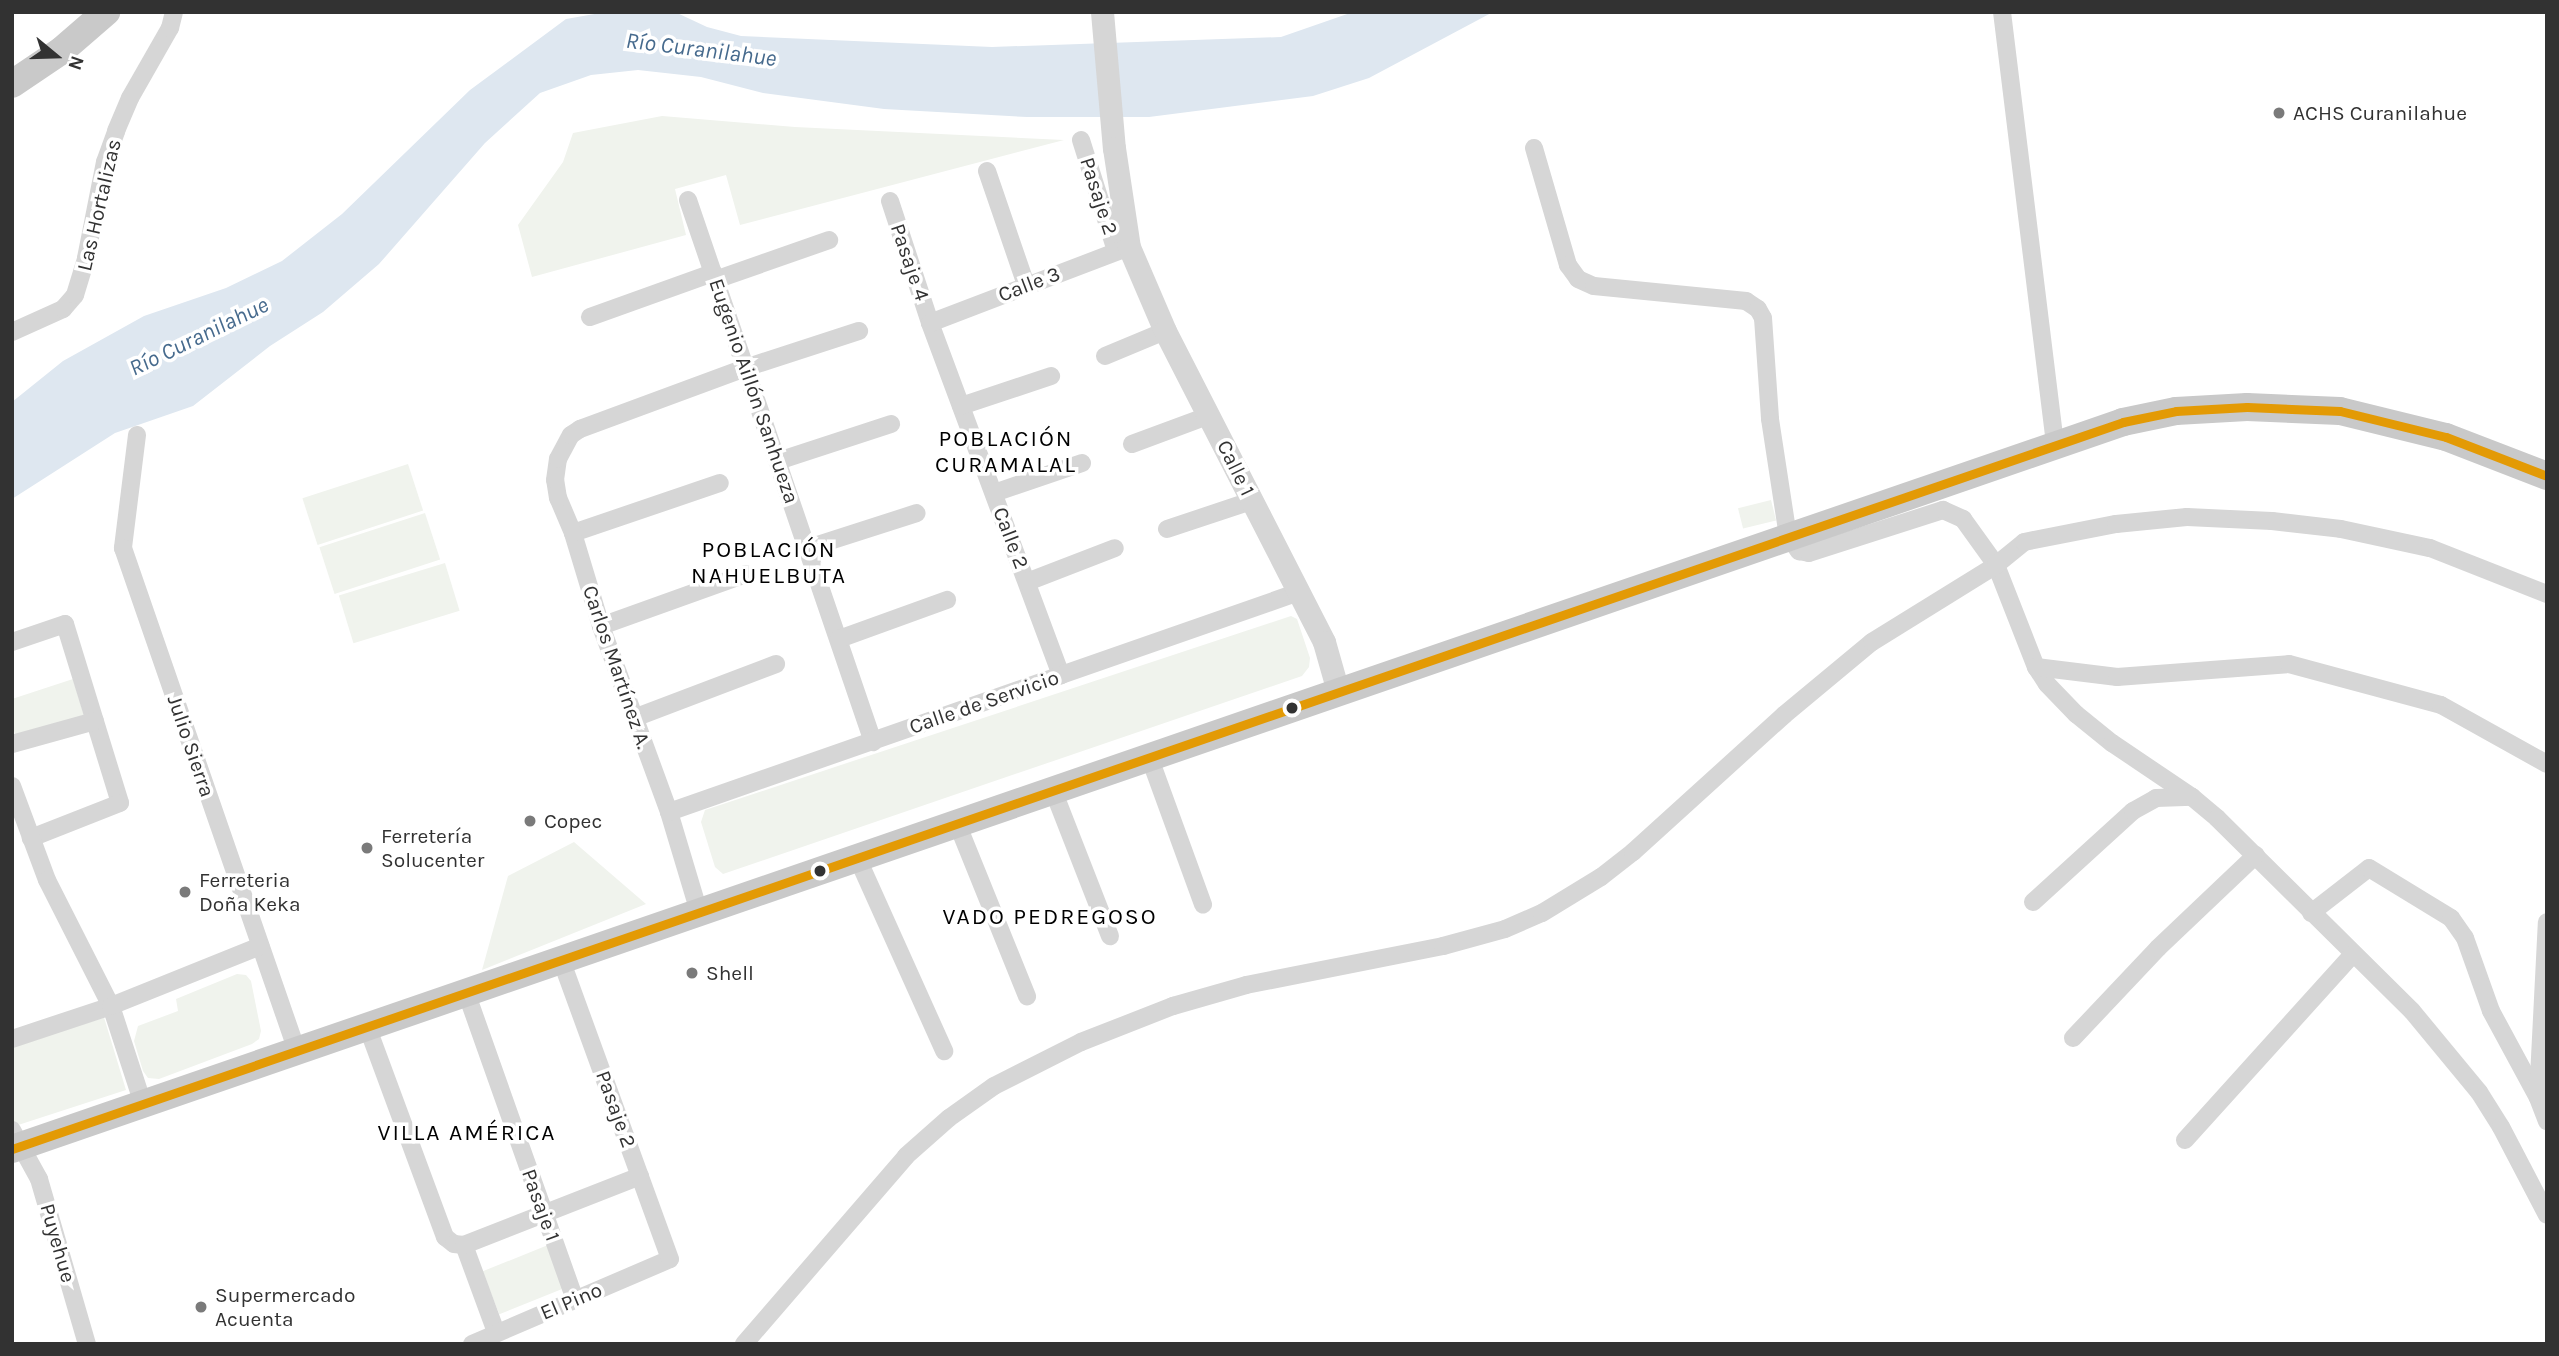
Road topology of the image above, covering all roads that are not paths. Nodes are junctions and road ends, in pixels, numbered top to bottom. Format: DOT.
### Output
graph roads {
  1 [pos="106,12"];
  2 [pos="174,12"];
  3 [pos="2002,12"];
  4 [pos="1101,18"];
  5 [pos="12,84"];
  6 [pos="1081,141"];
  7 [pos="1534,148"];
  8 [pos="987,171"];
  9 [pos="688,200"];
  10 [pos="890,201"];
  11 [pos="829,240"];
  12 [pos="1123,249"];
  13 [pos="714,276"];
  14 [pos="1026,285"];
  15 [pos="590,317"];
  16 [pos="930,323"];
  17 [pos="859,331"];
  18 [pos="1165,331"];
  19 [pos="12,332"];
  20 [pos="1105,356"];
  21 [pos="746,368"];
  22 [pos="1051,376"];
  23 [pos="961,406"];
  24 [pos="1210,415"];
  25 [pos="891,424"];
  26 [pos="137,435"];
  27 [pos="2054,443"];
  28 [pos="1132,444"];
  29 [pos="2496,456"];
  30 [pos="778,461"];
  31 [pos="1082,463"];
  32 [pos="2547,476"];
  33 [pos="720,483"];
  34 [pos="2547,490"];
  35 [pos="994,493"];
  36 [pos="1251,501"];
  37 [pos="917,513"];
  38 [pos="1167,529"];
  39 [pos="573,534"];
  40 [pos="1788,536"];
  41 [pos="808,548"];
  42 [pos="1115,548"];
  43 [pos="1996,565"];
  44 [pos="746,574"];
  45 [pos="1027,582"];
  46 [pos="1299,592"];
  47 [pos="2547,594"];
  48 [pos="947,600"];
  49 [pos="601,626"];
  50 [pos="839,639"];
  51 [pos="12,642"];
  52 [pos="776,664"];
  53 [pos="2036,667"];
  54 [pos="1061,675"];
  55 [pos="1338,691"];
  56 [pos="634,718"];
  57 [pos="95,721"];
  58 [pos="873,742"];
  59 [pos="12,744"];
  60 [pos="1149,756"];
  61 [pos="2547,764"];
  62 [pos="12,786"];
  63 [pos="1053,789"];
  64 [pos="2192,797"];
  65 [pos="669,812"];
  66 [pos="957,823"];
  67 [pos="31,838"];
  68 [pos="2256,855"];
  69 [pos="858,857"];
  70 [pos="2033,902"];
  71 [pos="1203,904"];
  72 [pos="699,912"];
  73 [pos="2311,913"];
  74 [pos="2547,922"];
  75 [pos="1110,936"];
  76 [pos="260,946"];
  77 [pos="2352,955"];
  78 [pos="561,960"];
  79 [pos="466,992"];
  80 [pos="1027,996"];
  81 [pos="111,1006"];
  82 [pos="367,1026"];
  83 [pos="2073,1038"];
  84 [pos="12,1039"];
  85 [pos="296,1051"];
  86 [pos="944,1051"];
  87 [pos="2538,1098"];
  88 [pos="143,1104"];
  89 [pos="2547,1122"];
  90 [pos="2185,1140"];
  91 [pos="15,1142"];
  92 [pos="640,1175"];
  93 [pos="544,1213"];
  94 [pos="2547,1215"];
  95 [pos="464,1245"];
  96 [pos="670,1259"];
  97 [pos="575,1299"];
  98 [pos="496,1332"];
  99 [pos="87,1344"];
  100 [pos="472,1344"];
  101 [pos="744,1344"];
  1 -- 5 [label="main road"];
  2 -- 19 [label="street, Las Hortalizas"];
  3 -- 27 [label="street"];
  4 -- 12 [label="street, Calle 1"];
  6 -- 12 [label="street, Pasaje 2"];
  7 -- 40 [label="street"];
  8 -- 14 [label="street"];
  9 -- 13 [label="street, Eugenio Aillón Sanhueza"];
  10 -- 16 [label="street, Pasaje 4"];
  11 -- 13 [label="street"];
  12 -- 14 [label="street, Calle 3"];
  12 -- 18 [label="street, Calle 1"];
  13 -- 15 [label="street"];
  13 -- 21 [label="street, Eugenio Aillón Sanhueza"];
  14 -- 16 [label="street, Calle 3"];
  16 -- 23 [label="street, Calle 2"];
  17 -- 21 [label="street"];
  18 -- 20 [label="street"];
  18 -- 24 [label="street, Calle 1"];
  21 -- 30 [label="street, Eugenio Aillón Sanhueza"];
  21 -- 39 [label="street, Carlos Martínez A."];
  22 -- 23 [label="street"];
  23 -- 35 [label="street, Calle 2"];
  24 -- 28 [label="street"];
  24 -- 36 [label="street, Calle 1"];
  25 -- 30 [label="street"];
  26 -- 76 [label="street, Julio Sierra"];
  27 -- 29 [label="main road"];
  27 -- 40 [label="main road"];
  29 -- 32 [label="main road"];
  29 -- 34 [label="main road"];
  30 -- 41 [label="street, Eugenio Aillón Sanhueza"];
  31 -- 35 [label="street"];
  33 -- 39 [label="street"];
  35 -- 45 [label="street, Calle 2"];
  36 -- 38 [label="street"];
  36 -- 46 [label="street, Calle 1"];
  37 -- 41 [label="street"];
  39 -- 49 [label="street, Carlos Martínez A."];
  40 -- 43 [label="street"];
  40 -- 55 [label="main road"];
  41 -- 50 [label="street, Eugenio Aillón Sanhueza"];
  42 -- 45 [label="street"];
  43 -- 47 [label="street"];
  43 -- 53 [label="street"];
  43 -- 101 [label="street"];
  44 -- 49 [label="street"];
  45 -- 54 [label="street, Calle 2"];
  46 -- 54 [label="street, Calle de Servicio"];
  46 -- 55 [label="street, Calle 1"];
  48 -- 50 [label="street"];
  49 -- 56 [label="street, Carlos Martínez A."];
  50 -- 58 [label="street, Eugenio Aillón Sanhueza"];
  51 -- 57 [label="street"];
  52 -- 56 [label="street"];
  53 -- 61 [label="street"];
  53 -- 64 [label="street"];
  54 -- 58 [label="street, Calle de Servicio"];
  55 -- 60 [label="main road"];
  56 -- 65 [label="street, Carlos Martínez A."];
  57 -- 59 [label="street"];
  57 -- 67 [label="street"];
  58 -- 65 [label="street, Calle de Servicio"];
  60 -- 63 [label="main road"];
  60 -- 71 [label="street"];
  62 -- 67 [label="street"];
  63 -- 66 [label="main road"];
  63 -- 75 [label="street"];
  64 -- 68 [label="street"];
  64 -- 70 [label="street"];
  65 -- 72 [label="street, Carlos Martínez A."];
  66 -- 69 [label="main road"];
  66 -- 80 [label="street"];
  67 -- 81 [label="street"];
  68 -- 73 [label="street"];
  68 -- 83 [label="street"];
  69 -- 72 [label="main road"];
  69 -- 86 [label="street"];
  72 -- 78 [label="main road"];
  73 -- 77 [label="street"];
  73 -- 87 [label="street"];
  74 -- 87 [label="street"];
  76 -- 81 [label="street"];
  76 -- 85 [label="street, Julio Sierra"];
  77 -- 90 [label="street"];
  77 -- 94 [label="street"];
  78 -- 79 [label="main road"];
  78 -- 92 [label="street, Pasaje 2"];
  79 -- 82 [label="main road"];
  79 -- 93 [label="street, Pasaje 1"];
  81 -- 84 [label="street"];
  81 -- 88 [label="street"];
  82 -- 85 [label="main road"];
  82 -- 95 [label="street"];
  85 -- 88 [label="main road"];
  87 -- 89 [label="street"];
  88 -- 91 [label="main road"];
  91 -- 99 [label="street, Puyehue"];
  92 -- 93 [label="street"];
  92 -- 96 [label="street, Pasaje 2"];
  93 -- 95 [label="street"];
  93 -- 97 [label="street, Pasaje 1"];
  95 -- 98 [label="street"];
  96 -- 97 [label="street, El Pino"];
  97 -- 98 [label="street, El Pino"];
  98 -- 100 [label="street, El Pino"];
}
